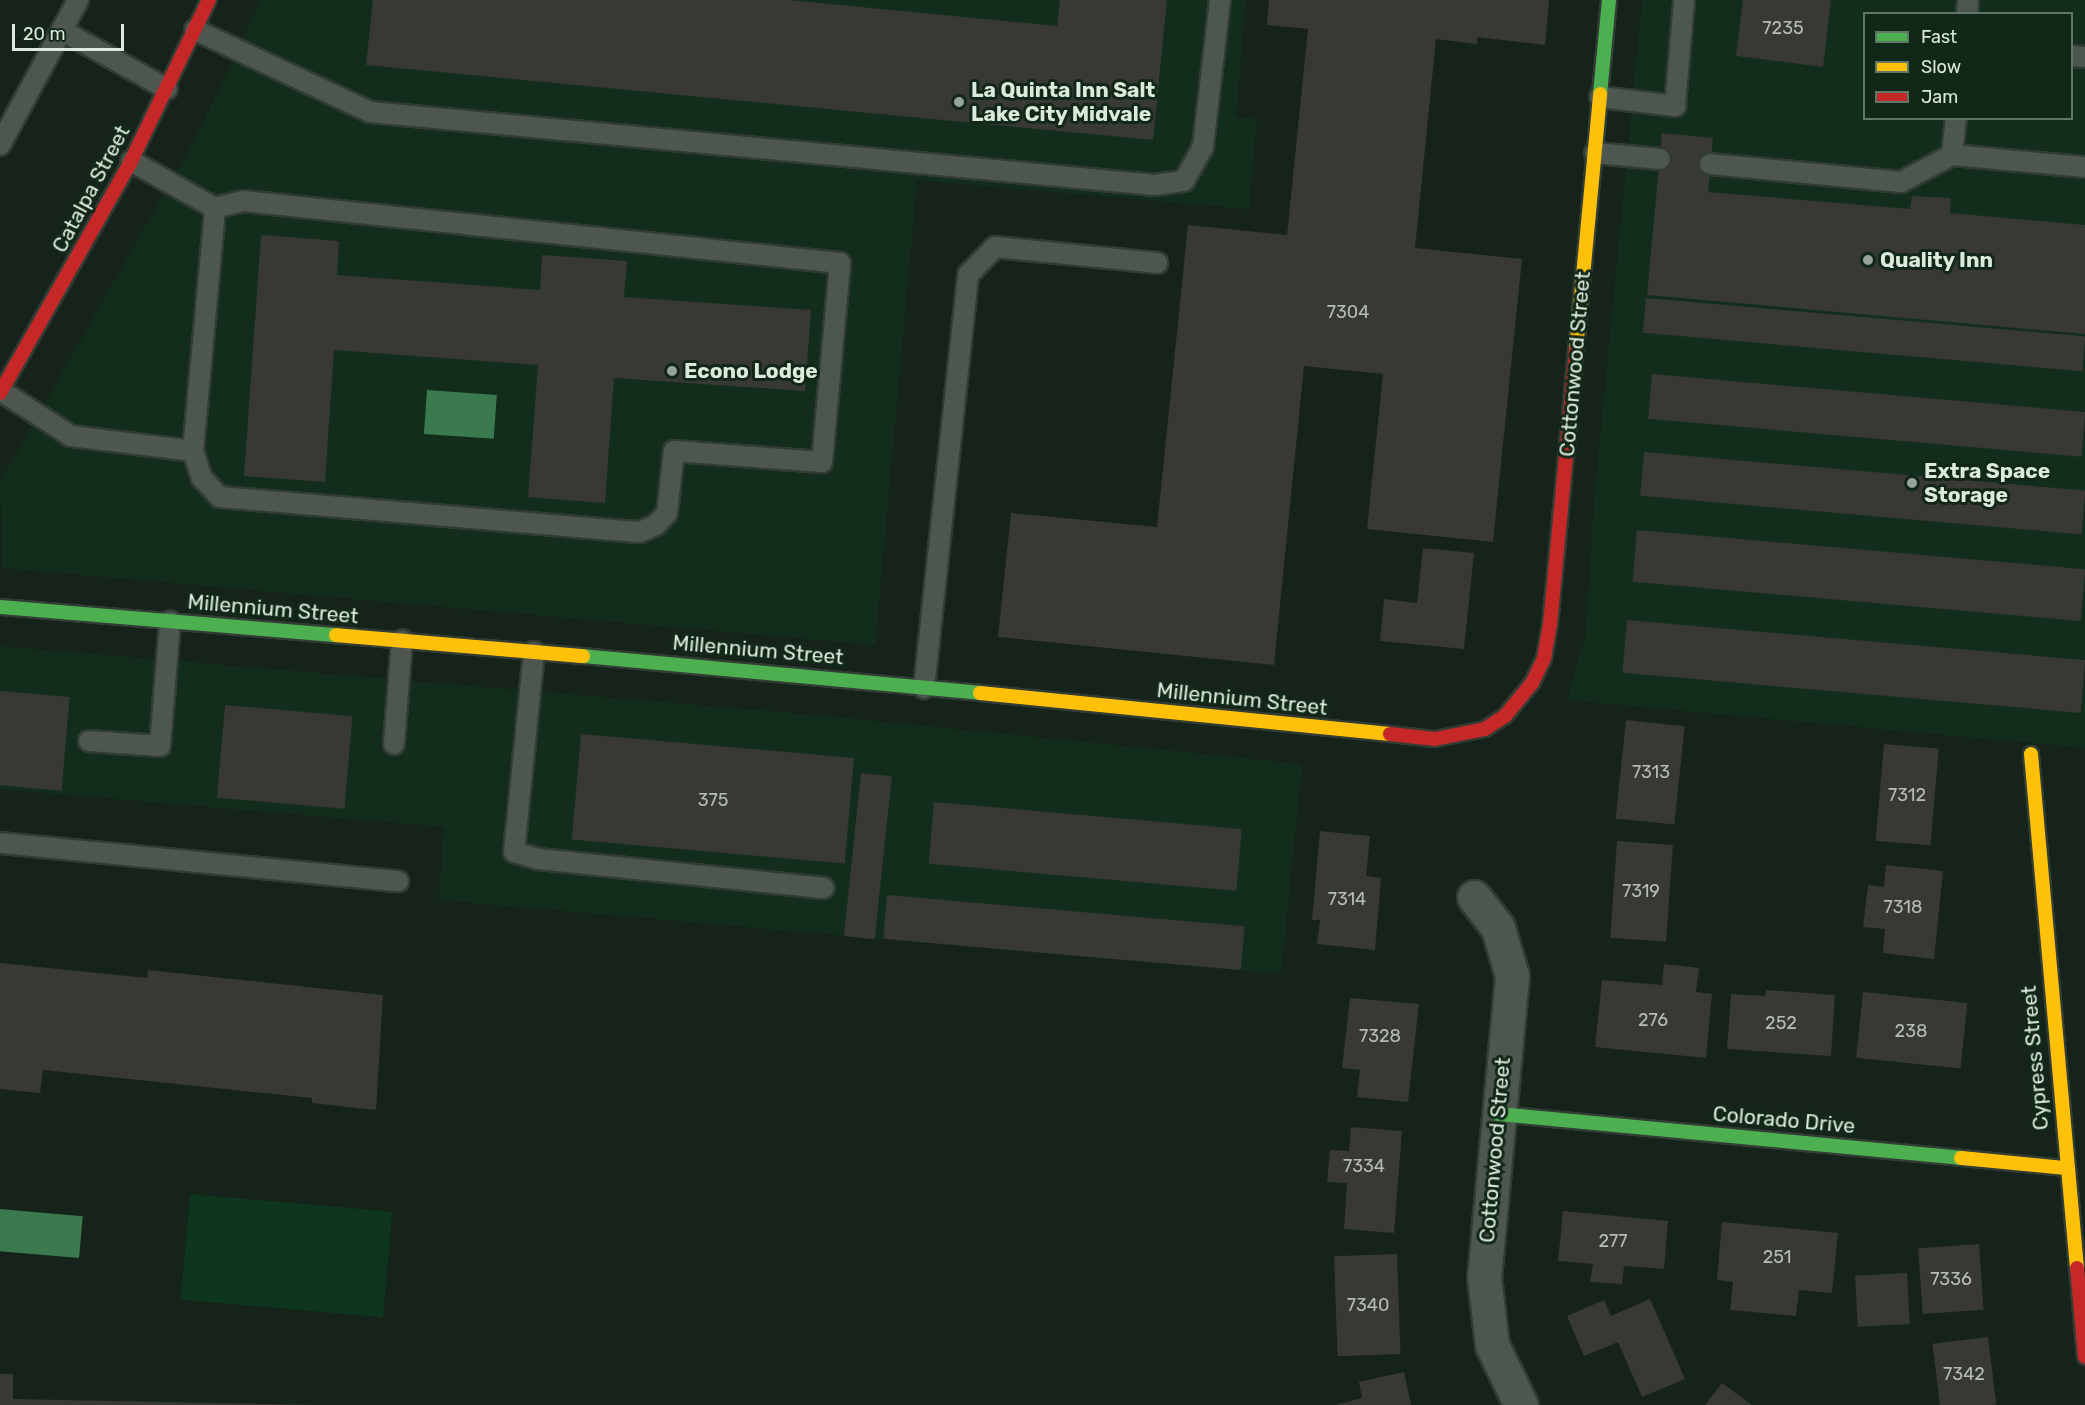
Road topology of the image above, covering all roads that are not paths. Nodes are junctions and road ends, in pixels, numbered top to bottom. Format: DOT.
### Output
graph roads {
  1 [pos="78,0"];
  2 [pos="209,0"];
  3 [pos="1220,0"];
  4 [pos="1609,0"];
  5 [pos="1684,0"];
  6 [pos="195,30"];
  7 [pos="63,31"];
  8 [pos="167,89"];
  9 [pos="1600,97"];
  10 [pos="1956,120"];
  11 [pos="0,145"];
  12 [pos="1595,153"];
  13 [pos="1952,155"];
  14 [pos="1660,159"];
  15 [pos="131,161"];
  16 [pos="1710,164"];
  17 [pos="2085,167"];
  18 [pos="215,208"];
  19 [pos="1156,263"];
  20 [pos="1,392"];
  21 [pos="193,451"];
  22 [pos="0,607"];
  23 [pos="170,621"];
  24 [pos="402,640"];
  25 [pos="534,652"];
  26 [pos="924,688"];
  27 [pos="1505,716"];
  28 [pos="89,741"];
  29 [pos="394,744"];
  30 [pos="2031,754"];
  31 [pos="0,843"];
  32 [pos="398,881"];
  33 [pos="824,888"];
  34 [pos="1474,897"];
  35 [pos="1498,1114"];
  36 [pos="2065,1168"];
  37 [pos="2085,1357"];
  38 [pos="1521,1405"];
  1 -- 7 [label="lane"];
  2 -- 6 [label="street, Catalpa Street"];
  3 -- 6 [label="lane"];
  4 -- 9 [label="street, Cottonwood Street"];
  5 -- 9 [label="lane"];
  6 -- 8 [label="street, Catalpa Street"];
  7 -- 8 [label="lane"];
  7 -- 11 [label="lane"];
  8 -- 15 [label="street, Catalpa Street"];
  9 -- 12 [label="street, Cottonwood Street"];
  10 -- 13 [label="lane"];
  12 -- 14 [label="lane"];
  12 -- 27 [label="street, Cottonwood Street"];
  13 -- 16 [label="lane"];
  13 -- 17 [label="lane"];
  15 -- 18 [label="lane"];
  15 -- 20 [label="street, Catalpa Street"];
  18 -- 21 [label="lane"];
  18 -- 21 [label="lane"];
  19 -- 26 [label="lane"];
  20 -- 21 [label="lane"];
  22 -- 23 [label="street, Millennium Street"];
  23 -- 24 [label="street, Millennium Street"];
  23 -- 28 [label="lane"];
  24 -- 25 [label="street, Millennium Street"];
  24 -- 29 [label="lane"];
  25 -- 26 [label="street, Millennium Street"];
  25 -- 33 [label="lane"];
  26 -- 27 [label="street, Millennium Street"];
  30 -- 36 [label="street, Cypress Street"];
  31 -- 32 [label="lane"];
  34 -- 35 [label="street, Cottonwood Street"];
  35 -- 36 [label="street, Colorado Drive"];
  35 -- 38 [label="street, Cottonwood Street"];
  36 -- 37 [label="street, Cypress Street"];
}
